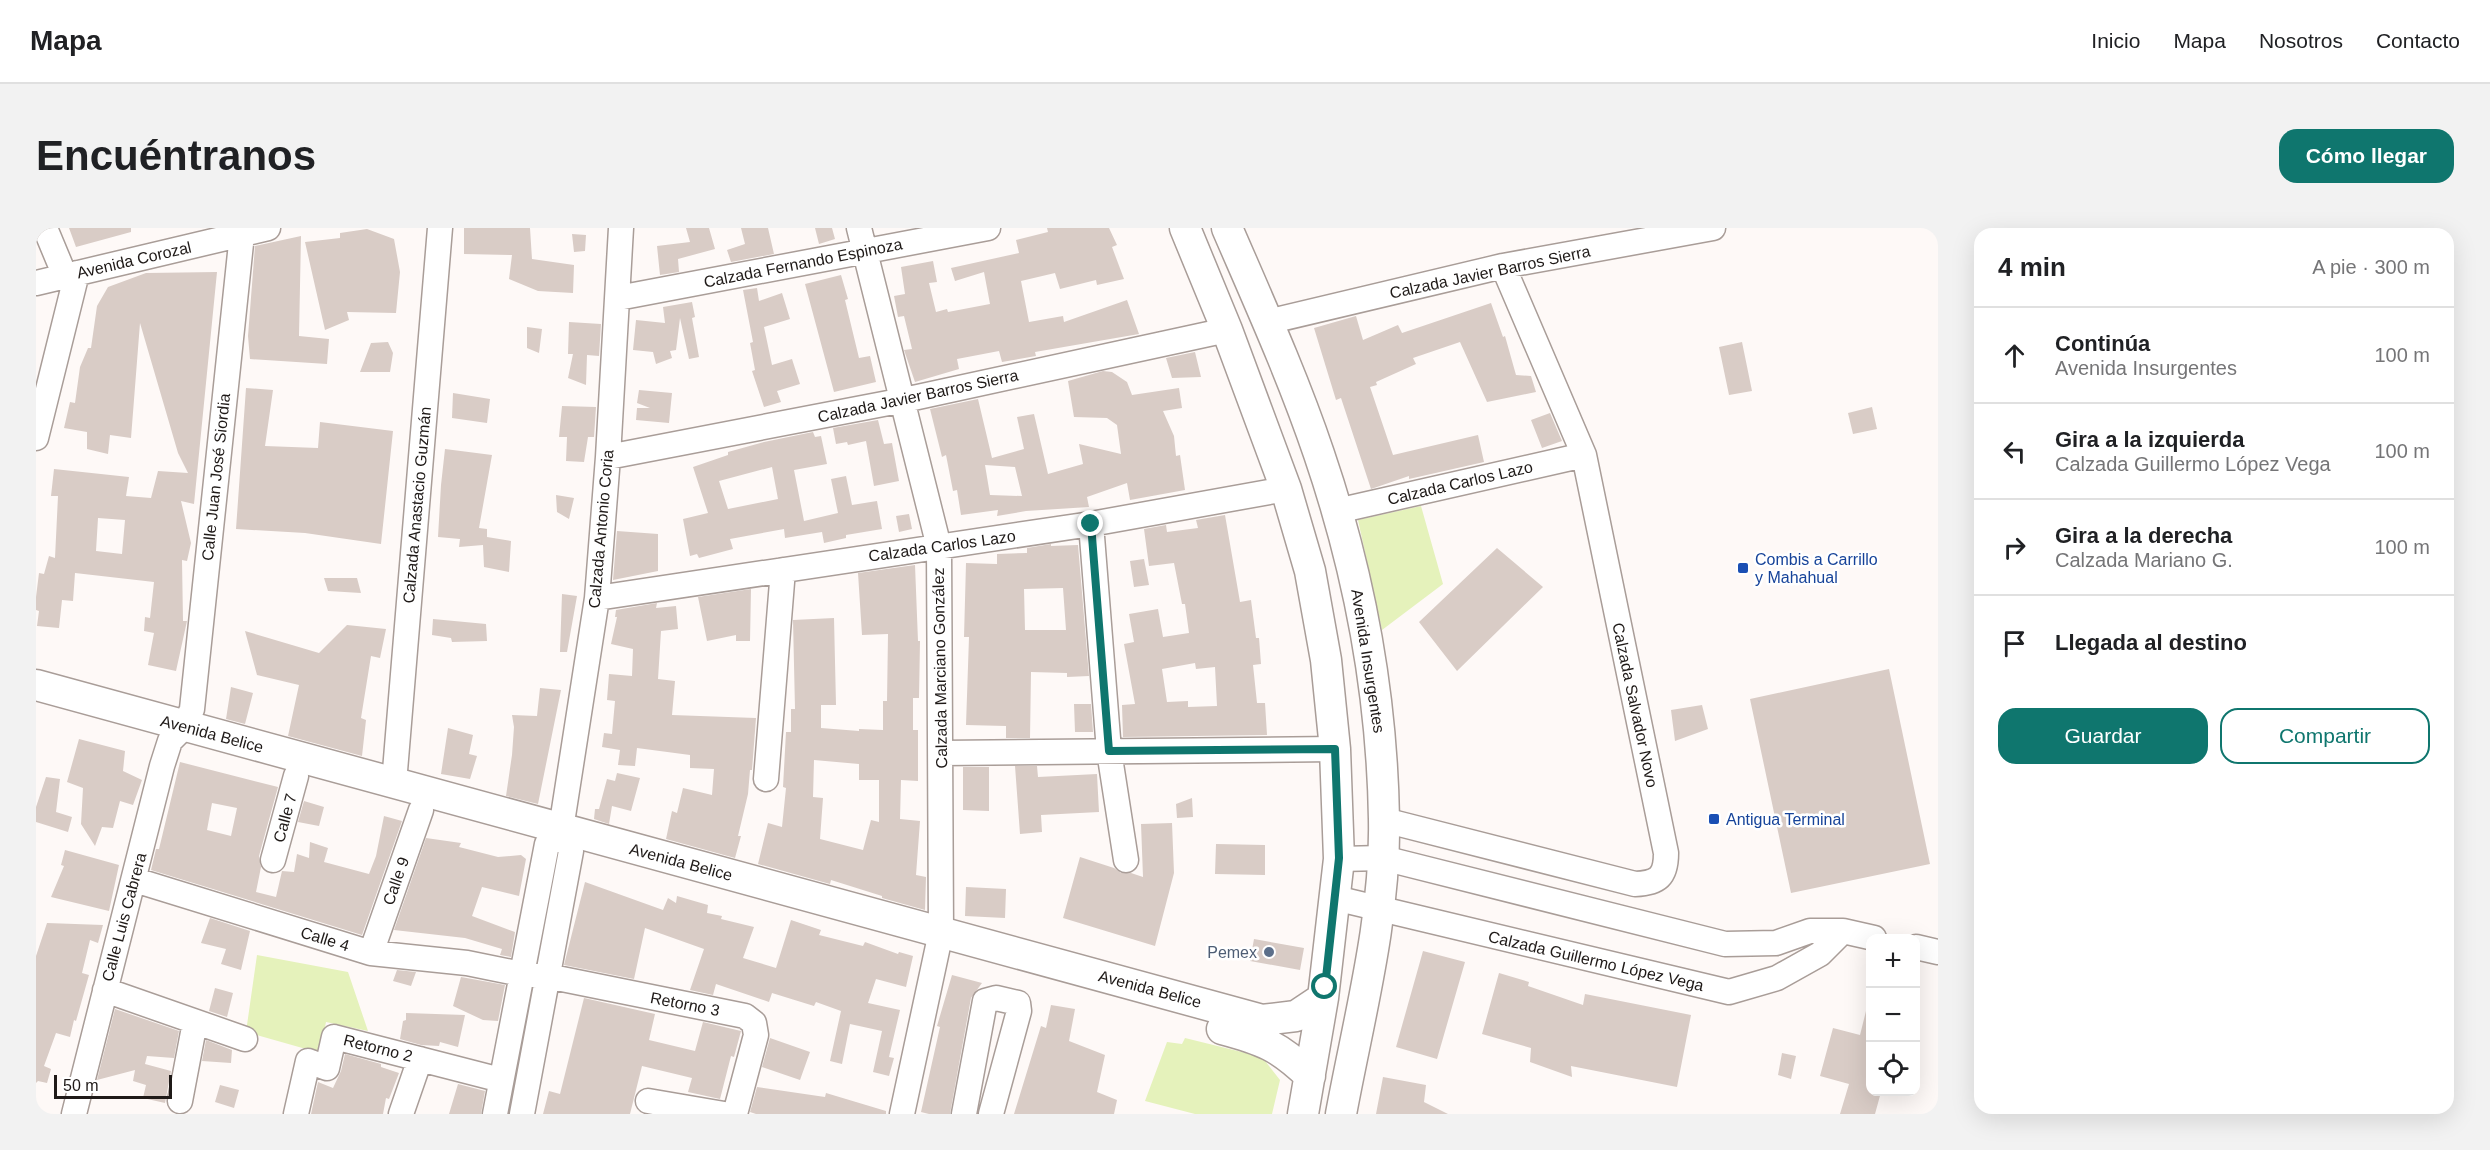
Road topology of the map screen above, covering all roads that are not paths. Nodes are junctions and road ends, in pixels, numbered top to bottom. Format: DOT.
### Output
graph roads {
  1 [pos="45,228"];
  2 [pos="268,228"];
  3 [pos="440,228"];
  4 [pos="621,228"];
  5 [pos="860,228"];
  6 [pos="988,228"];
  7 [pos="1185,228"];
  8 [pos="1227,228"];
  9 [pos="1713,228"];
  10 [pos="241,231"];
  11 [pos="866,251"];
  12 [pos="1503,266"];
  13 [pos="71,275"];
  14 [pos="36,283"];
  15 [pos="618,298"];
  16 [pos="1267,322"];
  17 [pos="1227,330"];
  18 [pos="904,400"];
  19 [pos="36,438"];
  20 [pos="1584,455"];
  21 [pos="608,457"];
  22 [pos="1286,489"];
  23 [pos="1337,511"];
  24 [pos="1091,524"];
  25 [pos="939,547"];
  26 [pos="783,570"];
  27 [pos="597,598"];
  28 [pos="36,685"];
  29 [pos="36,704"];
  30 [pos="178,734"];
  31 [pos="1335,749"];
  32 [pos="1109,751"];
  33 [pos="941,753"];
  34 [pos="296,776"];
  35 [pos="766,779"];
  36 [pos="394,783"];
  37 [pos="421,810"];
  38 [pos="1384,819"];
  39 [pos="559,841"];
  40 [pos="1339,858"];
  41 [pos="1383,858"];
  42 [pos="273,860"];
  43 [pos="1126,860"];
  44 [pos="135,880"];
  45 [pos="1335,898"];
  46 [pos="1378,910"];
  47 [pos="1843,931"];
  48 [pos="1866,937"];
  49 [pos="939,942"];
  50 [pos="1920,948"];
  51 [pos="371,952"];
  52 [pos="1938,952"];
  53 [pos="521,974"];
  54 [pos="547,976"];
  55 [pos="105,990"];
  56 [pos="1323,998"];
  57 [pos="195,1022"];
  58 [pos="245,1039"];
  59 [pos="420,1059"];
  60 [pos="1310,1076"];
  61 [pos="501,1080"];
  62 [pos="180,1101"];
  63 [pos="648,1101"];
  64 [pos="74,1114"];
  65 [pos="296,1114"];
  66 [pos="400,1114"];
  67 [pos="495,1114"];
  68 [pos="522,1114"];
  69 [pos="724,1114"];
  70 [pos="735,1114"];
  71 [pos="902,1114"];
  72 [pos="964,1114"];
  73 [pos="991,1114"];
  74 [pos="1304,1114"];
  75 [pos="1341,1114"];
  1 -- 13 [label="street"];
  2 -- 10 [label="street, Avenida Corozal"];
  3 -- 36 [label="street, Calzada Anastacio Guzmán"];
  4 -- 15 [label="street, Calzada Antonio Coria"];
  5 -- 11 [label="street, Calzada Marciano González"];
  6 -- 11 [label="street, Calzada Fernando Espinoza"];
  7 -- 17 [label="main road"];
  8 -- 16 [label="main road, Avenida Insurgentes"];
  9 -- 12 [label="street, Calzada Javier Barros Sierra"];
  10 -- 13 [label="street, Avenida Corozal"];
  10 -- 30 [label="street, Calle Juan José Siordia"];
  11 -- 15 [label="street, Calzada Fernando Espinoza"];
  11 -- 18 [label="street, Calzada Marciano González"];
  12 -- 16 [label="street, Calzada Javier Barros Sierra"];
  12 -- 20 [label="street, Calzada Salvador Novo"];
  13 -- 14 [label="street, Avenida Corozal"];
  13 -- 19 [label="street"];
  15 -- 21 [label="street, Calzada Antonio Coria"];
  16 -- 23 [label="main road, Avenida Insurgentes"];
  17 -- 18 [label="street, Calzada Javier Barros Sierra"];
  17 -- 22 [label="main road"];
  18 -- 21 [label="street, Calzada Javier Barros Sierra"];
  18 -- 25 [label="street, Calzada Marciano González"];
  20 -- 23 [label="street, Calzada Carlos Lazo"];
  20 -- 38 [label="street, Calzada Salvador Novo"];
  21 -- 27 [label="street, Calzada Antonio Coria"];
  22 -- 24 [label="street, Calzada Carlos Lazo"];
  22 -- 31 [label="main road"];
  23 -- 38 [label="main road, Avenida Insurgentes"];
  24 -- 25 [label="street, Calzada Carlos Lazo"];
  24 -- 32 [label="street"];
  25 -- 26 [label="street, Calzada Carlos Lazo"];
  25 -- 33 [label="street, Calzada Marciano González"];
  26 -- 27 [label="street, Calzada Carlos Lazo"];
  26 -- 35 [label="street"];
  27 -- 39 [label="street, Calzada Antonio Coria"];
  28 -- 30 [label="main road, Avenida Belice"];
  29 -- 30 [label="main road, Avenida Belice"];
  30 -- 34 [label="main road, Avenida Belice"];
  30 -- 36 [label="main road, Avenida Belice"];
  30 -- 44 [label="street, Calle Luis Cabrera"];
  31 -- 32 [label="street"];
  31 -- 40 [label="main road"];
  32 -- 33 [label="street"];
  32 -- 43 [label="street"];
  33 -- 49 [label="street, Calzada Marciano González"];
  34 -- 37 [label="main road, Avenida Belice"];
  34 -- 42 [label="street, Calle 7"];
  36 -- 39 [label="main road, Avenida Belice"];
  37 -- 39 [label="main road, Avenida Belice"];
  37 -- 51 [label="street, Calle 9"];
  38 -- 41 [label="main road, Avenida Insurgentes"];
  39 -- 49 [label="main road, Avenida Belice"];
  39 -- 53 [label="street"];
  39 -- 54 [label="street"];
  40 -- 41 [label="street"];
  40 -- 45 [label="main road"];
  41 -- 46 [label="main road, Avenida Insurgentes"];
  41 -- 47 [label="street"];
  44 -- 51 [label="street, Calle 4"];
  44 -- 55 [label="street, Calle Luis Cabrera"];
  45 -- 46 [label="street, Calzada Guillermo López Vega"];
  45 -- 56 [label="main road"];
  46 -- 47 [label="street, Calzada Guillermo López Vega"];
  46 -- 75 [label="main road, Avenida Insurgentes"];
  47 -- 48 [label="street"];
  49 -- 56 [label="main road, Avenida Belice"];
  49 -- 60 [label="main road, Avenida Belice"];
  49 -- 71 [label="street, Calzada Marciano González"];
  50 -- 52 [label="street"];
  51 -- 53 [label="street, Calle 4"];
  53 -- 54 [label="street, Retorno 3"];
  53 -- 61 [label="street"];
  54 -- 68 [label="street"];
  54 -- 70 [label="street, Retorno 3"];
  55 -- 57 [label="street"];
  55 -- 64 [label="street, Calle Luis Cabrera"];
  56 -- 60 [label="main road"];
  57 -- 58 [label="street"];
  57 -- 62 [label="street"];
  59 -- 61 [label="street, Retorno 2"];
  59 -- 65 [label="street, Retorno 2"];
  59 -- 66 [label="street, Retorno 2"];
  60 -- 74 [label="main road"];
  61 -- 67 [label="street"];
  63 -- 69 [label="street"];
  72 -- 73 [label="street"];
}
